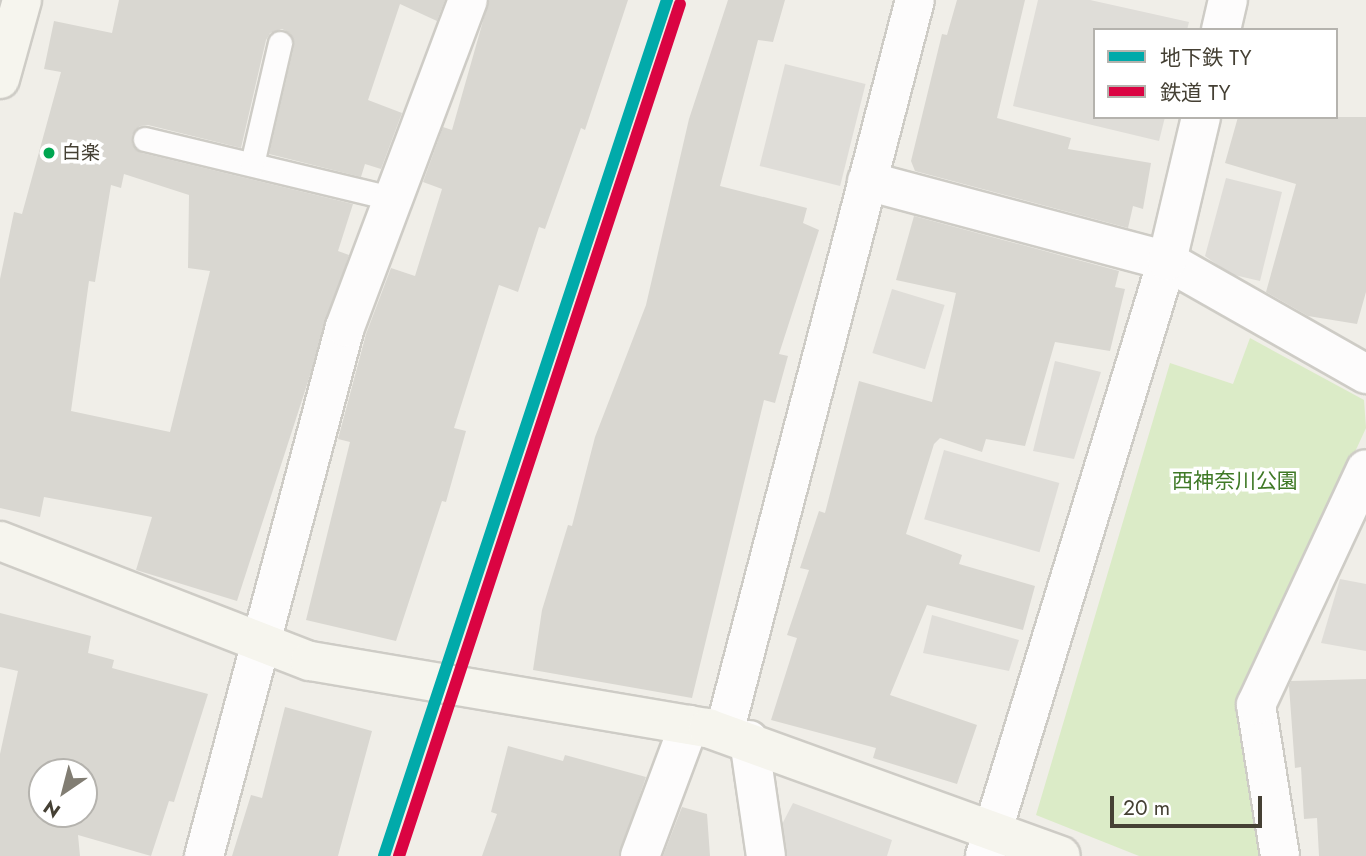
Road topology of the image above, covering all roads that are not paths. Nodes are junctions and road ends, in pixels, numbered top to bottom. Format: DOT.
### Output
graph roads {
  1 [pos="468,0"];
  2 [pos="915,0"];
  3 [pos="1228,0"];
  4 [pos="11,22"];
  5 [pos="1221,28"];
  6 [pos="280,43"];
  7 [pos="0,79"];
  8 [pos="1201,119"];
  9 [pos="145,139"];
  10 [pos="251,164"];
  11 [pos="867,181"];
  12 [pos="394,199"];
  13 [pos="1167,261"];
  14 [pos="1366,374"];
  15 [pos="1366,469"];
  16 [pos="0,541"];
  17 [pos="264,643"];
  18 [pos="721,733"];
  19 [pos="989,843"];
  20 [pos="204,856"];
  21 [pos="640,856"];
  22 [pos="766,856"];
  23 [pos="1061,856"];
  24 [pos="1280,856"];
  1 -- 12 [label="street"];
  2 -- 11 [label="street"];
  3 -- 5 [label="street"];
  4 -- 7 [label="street"];
  6 -- 10 [label="lane"];
  8 -- 13 [label="street"];
  9 -- 10 [label="lane"];
  10 -- 12 [label="lane"];
  11 -- 13 [label="street"];
  11 -- 18 [label="street"];
  12 -- 17 [label="street"];
  13 -- 14 [label="street"];
  13 -- 19 [label="street"];
  15 -- 24 [label="street"];
  16 -- 17 [label="street"];
  17 -- 18 [label="street"];
  17 -- 20 [label="street"];
  18 -- 19 [label="street"];
  18 -- 21 [label="street"];
  18 -- 22 [label="street"];
  19 -- 23 [label="street"];
}
